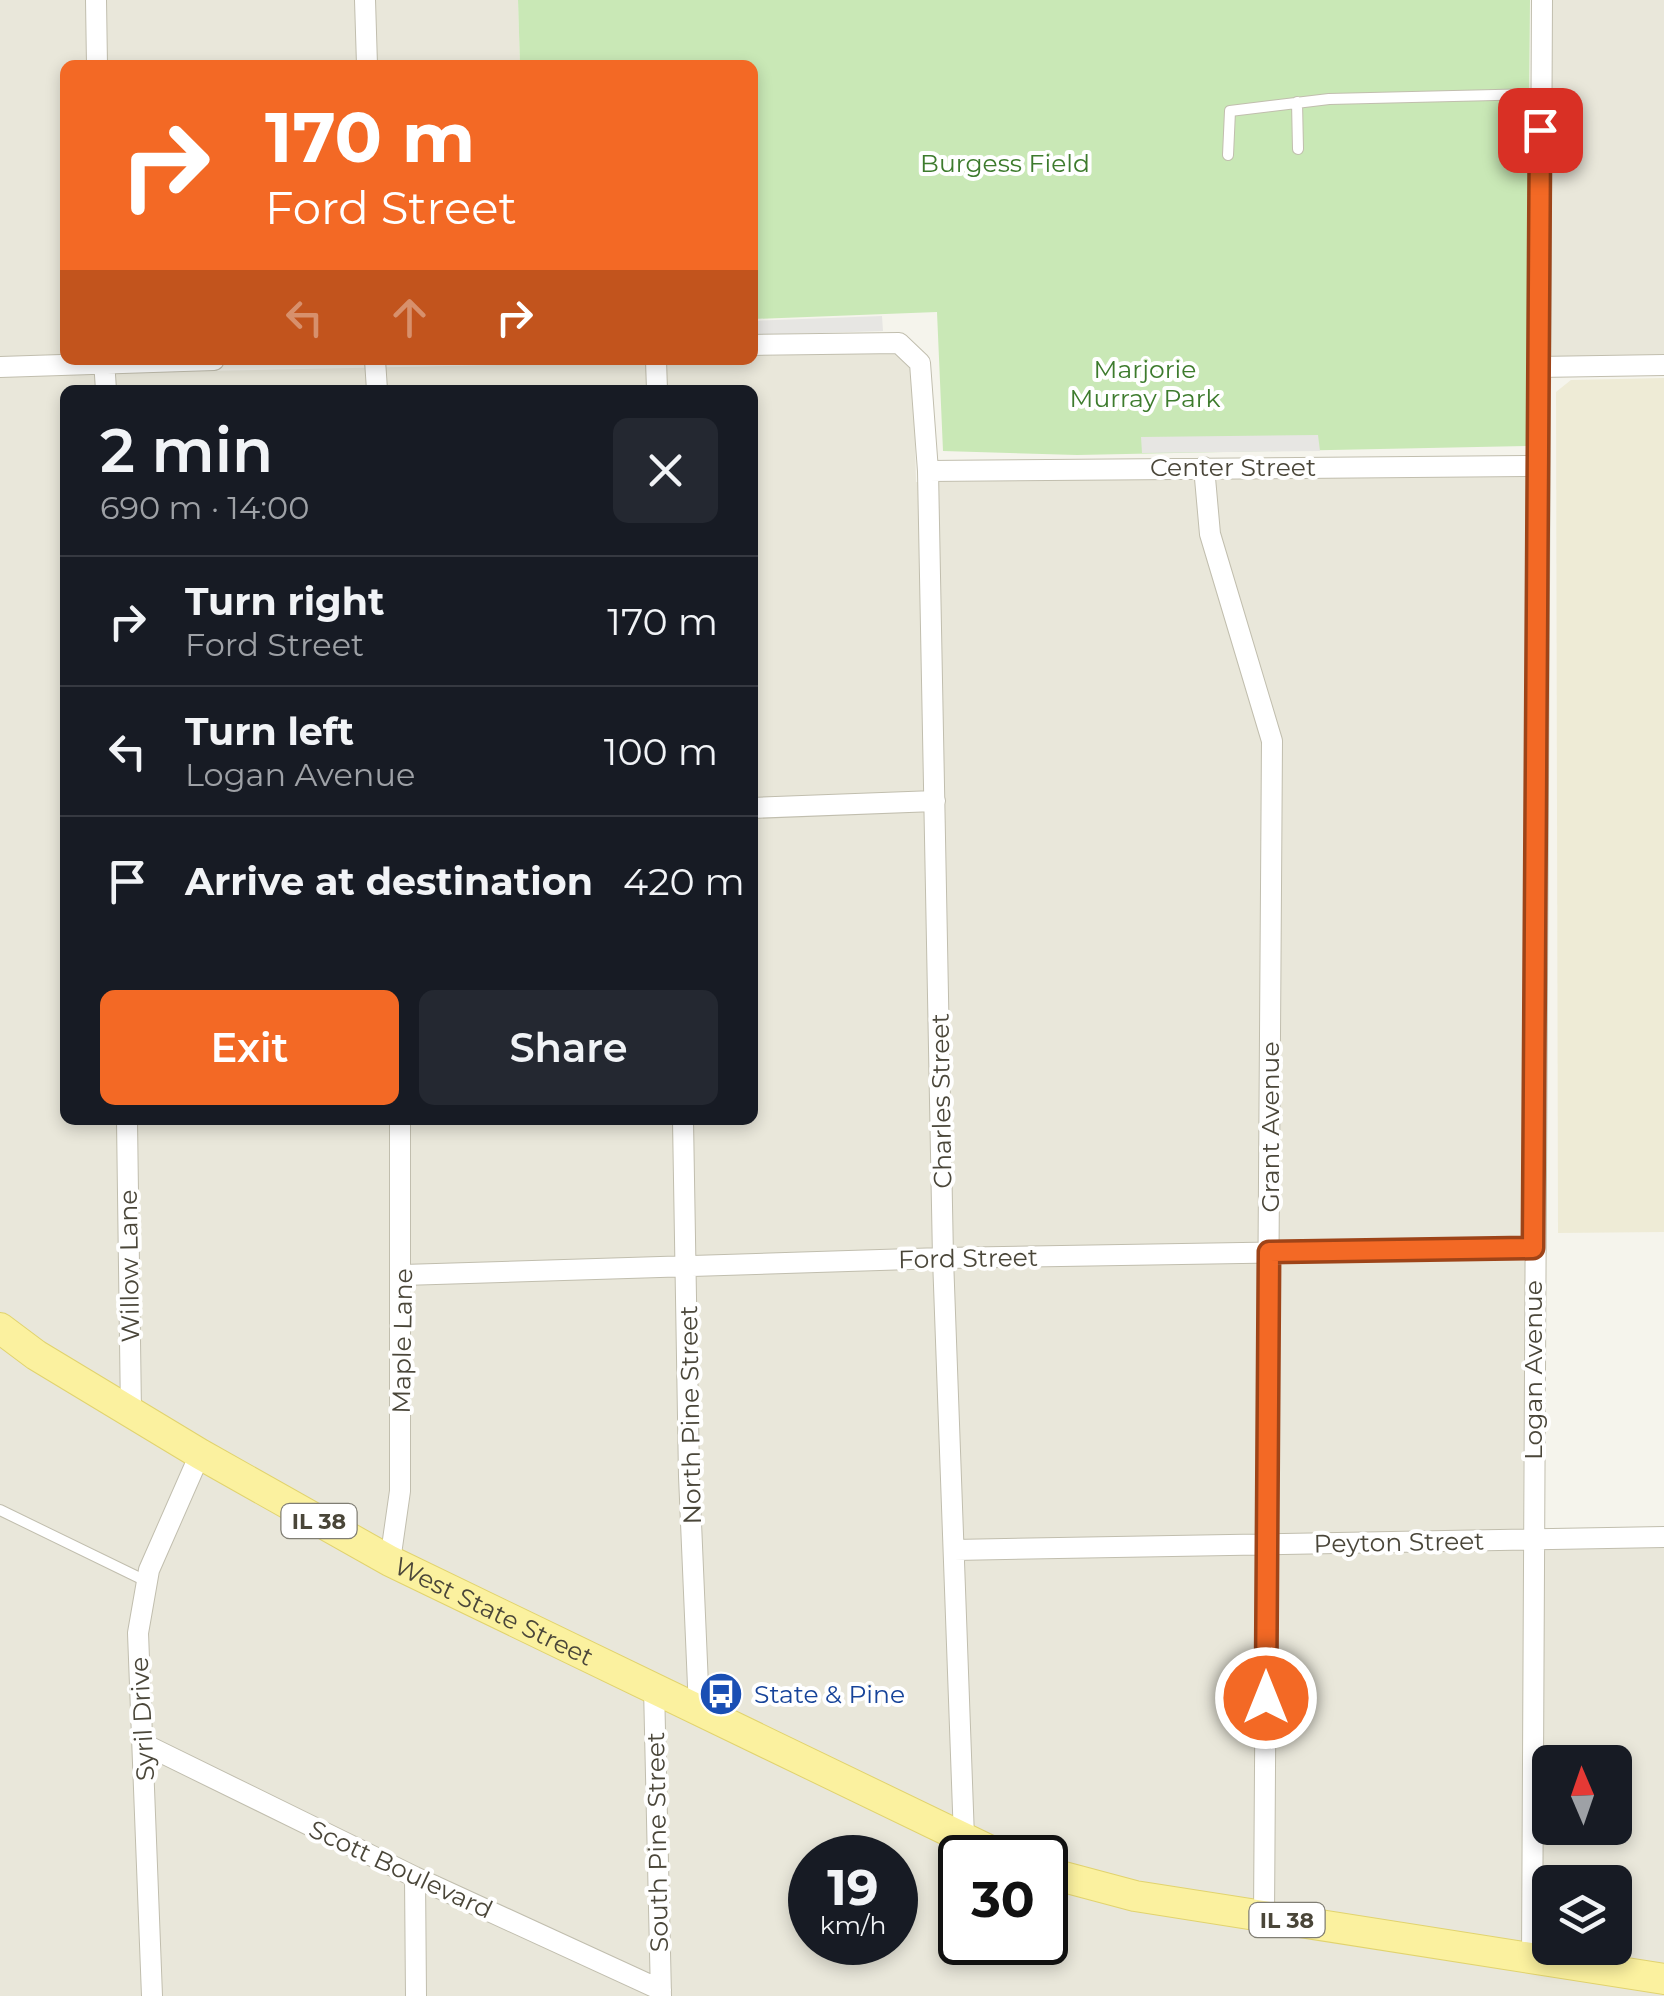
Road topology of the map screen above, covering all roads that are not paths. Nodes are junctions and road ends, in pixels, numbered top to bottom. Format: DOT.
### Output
graph roads {
  1 [pos="96,0"];
  2 [pos="365,0"];
  3 [pos="1542,0"];
  4 [pos="97,60"];
  5 [pos="367,60"];
  6 [pos="1541,94"];
  7 [pos="1297,102"];
  8 [pos="1298,149"];
  9 [pos="1228,156"];
  10 [pos="758,346"];
  11 [pos="60,364"];
  12 [pos="1664,365"];
  13 [pos="0,367"];
  14 [pos="1538,367"];
  15 [pos="1538,466"];
  16 [pos="1204,467"];
  17 [pos="928,471"];
  18 [pos="935,801"];
  19 [pos="758,808"];
  20 [pos="127,1125"];
  21 [pos="400,1125"];
  22 [pos="682,1125"];
  23 [pos="1533,1248"];
  24 [pos="1269,1252"];
  25 [pos="944,1258"];
  26 [pos="688,1265"];
  27 [pos="403,1275"];
  28 [pos="0,1328"];
  29 [pos="131,1413"];
  30 [pos="200,1454"];
  31 [pos="0,1510"];
  32 [pos="1664,1537"];
  33 [pos="1532,1540"];
  34 [pos="1268,1544"];
  35 [pos="954,1550"];
  36 [pos="390,1561"];
  37 [pos="146,1581"];
  38 [pos="654,1688"];
  39 [pos="699,1709"];
  40 [pos="144,1744"];
  41 [pos="958,1835"];
  42 [pos="964,1835"];
  43 [pos="1532,1865"];
  44 [pos="415,1877"];
  45 [pos="1068,1878"];
  46 [pos="1264,1916"];
  47 [pos="1532,1959"];
  48 [pos="1572,1965"];
  49 [pos="1664,1979"];
  50 [pos="661,1993"];
  51 [pos="152,1996"];
  52 [pos="416,1996"];
  1 -- 4 [label="street"];
  2 -- 5 [label="street"];
  3 -- 6 [label="street, Logan Avenue"];
  6 -- 7 [label="lane"];
  6 -- 14 [label="street, Logan Avenue"];
  7 -- 8 [label="lane"];
  7 -- 9 [label="lane"];
  10 -- 17 [label="street, Charles Street"];
  11 -- 13 [label="street"];
  12 -- 14 [label="street"];
  14 -- 15 [label="street, Logan Avenue"];
  15 -- 16 [label="street, Center Street"];
  15 -- 23 [label="street, Logan Avenue"];
  16 -- 17 [label="street, Center Street"];
  16 -- 24 [label="street, Grant Avenue"];
  17 -- 18 [label="street, Charles Street"];
  18 -- 19 [label="street"];
  18 -- 25 [label="street, Charles Street"];
  20 -- 29 [label="street, Willow Lane"];
  21 -- 27 [label="street, Maple Lane"];
  22 -- 26 [label="street, North Pine Street"];
  23 -- 24 [label="street, Ford Street"];
  23 -- 33 [label="street, Logan Avenue"];
  24 -- 25 [label="street, Ford Street"];
  24 -- 34 [label="street, Grant Avenue"];
  25 -- 26 [label="street, Ford Street"];
  25 -- 35 [label="street, Charles Street"];
  26 -- 27 [label="street, Ford Street"];
  26 -- 39 [label="street, North Pine Street"];
  27 -- 36 [label="street, Maple Lane"];
  28 -- 29 [label="main road, West State Street / IL 38"];
  29 -- 30 [label="main road, West State Street / IL 38"];
  30 -- 36 [label="main road, West State Street / IL 38"];
  30 -- 37 [label="street, Syril Drive"];
  31 -- 37 [label="lane"];
  32 -- 33 [label="street, Peyton Street"];
  33 -- 34 [label="street, Peyton Street"];
  33 -- 43 [label="street, Logan Avenue"];
  34 -- 35 [label="street, Peyton Street"];
  34 -- 46 [label="street, Grant Avenue"];
  35 -- 42 [label="street, Charles Street"];
  36 -- 38 [label="main road, West State Street / IL 38"];
  37 -- 40 [label="street, Syril Drive"];
  38 -- 39 [label="main road, West State Street / IL 38"];
  38 -- 50 [label="street, South Pine Street"];
  39 -- 41 [label="main road, West State Street / IL 38"];
  40 -- 44 [label="street, Scott Boulevard"];
  40 -- 51 [label="street, Syril Drive"];
  44 -- 50 [label="street, Scott Boulevard"];
  44 -- 52 [label="street"];
  45 -- 46 [label="main road, IL 38"];
  46 -- 47 [label="main road, IL 38"];
  48 -- 49 [label="main road, IL 38"];
}
